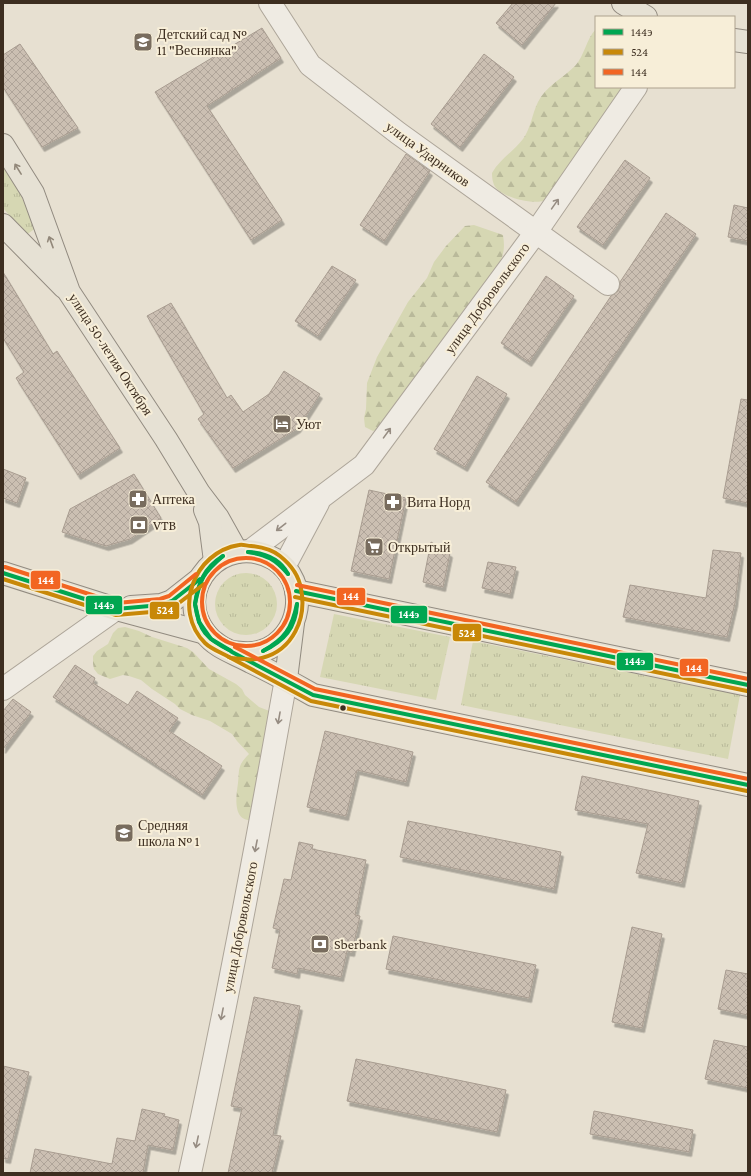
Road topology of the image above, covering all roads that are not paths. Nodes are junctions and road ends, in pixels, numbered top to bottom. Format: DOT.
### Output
graph roads {
  1 [pos="270,3"];
  2 [pos="623,3"];
  3 [pos="644,16"];
  4 [pos="735,40"];
  5 [pos="748,42"];
  6 [pos="635,88"];
  7 [pos="3,145"];
  8 [pos="3,225"];
  9 [pos="536,232"];
  10 [pos="608,284"];
  11 [pos="69,292"];
  12 [pos="199,494"];
  13 [pos="323,495"];
  14 [pos="244,552"];
  15 [pos="215,561"];
  16 [pos="284,567"];
  17 [pos="3,572"];
  18 [pos="200,579"];
  19 [pos="296,591"];
  20 [pos="116,608"];
  21 [pos="293,622"];
  22 [pos="205,633"];
  23 [pos="232,652"];
  24 [pos="286,679"];
  25 [pos="748,685"];
  26 [pos="3,689"];
  27 [pos="748,785"];
  28 [pos="190,1173"];
  1 -- 9 [label="street, улица Ударников"];
  2 -- 3 [label="main road"];
  4 -- 5 [label="main road"];
  9 -- 6 [label="street, улица Добровольского, one-way"];
  11 -- 7 [label="main road, улица 50-летия Октября, one-way"];
  8 -- 11 [label="main road"];
  9 -- 10 [label="street, улица Ударников"];
  13 -- 9 [label="street, улица Добровольского, one-way"];
  11 -- 12 [label="main road, улица 50-летия Октября"];
  12 -- 14 [label="main road"];
  12 -- 15 [label="main road"];
  13 -- 14 [label="street, улица Добровольского, one-way"];
  13 -- 16 [label="street"];
  14 -- 15 [label="main road"];
  14 -- 16 [label="main road"];
  15 -- 18 [label="main road"];
  16 -- 19 [label="main road"];
  17 -- 20 [label="main road"];
  18 -- 20 [label="main road"];
  18 -- 22 [label="main road"];
  19 -- 21 [label="main road"];
  19 -- 25 [label="main road"];
  20 -- 22 [label="main road"];
  20 -- 26 [label="street"];
  21 -- 23 [label="main road"];
  21 -- 24 [label="main road"];
  22 -- 23 [label="main road"];
  23 -- 24 [label="main road"];
  24 -- 27 [label="main road"];
  24 -- 28 [label="street, улица Добровольского, one-way"];
}
